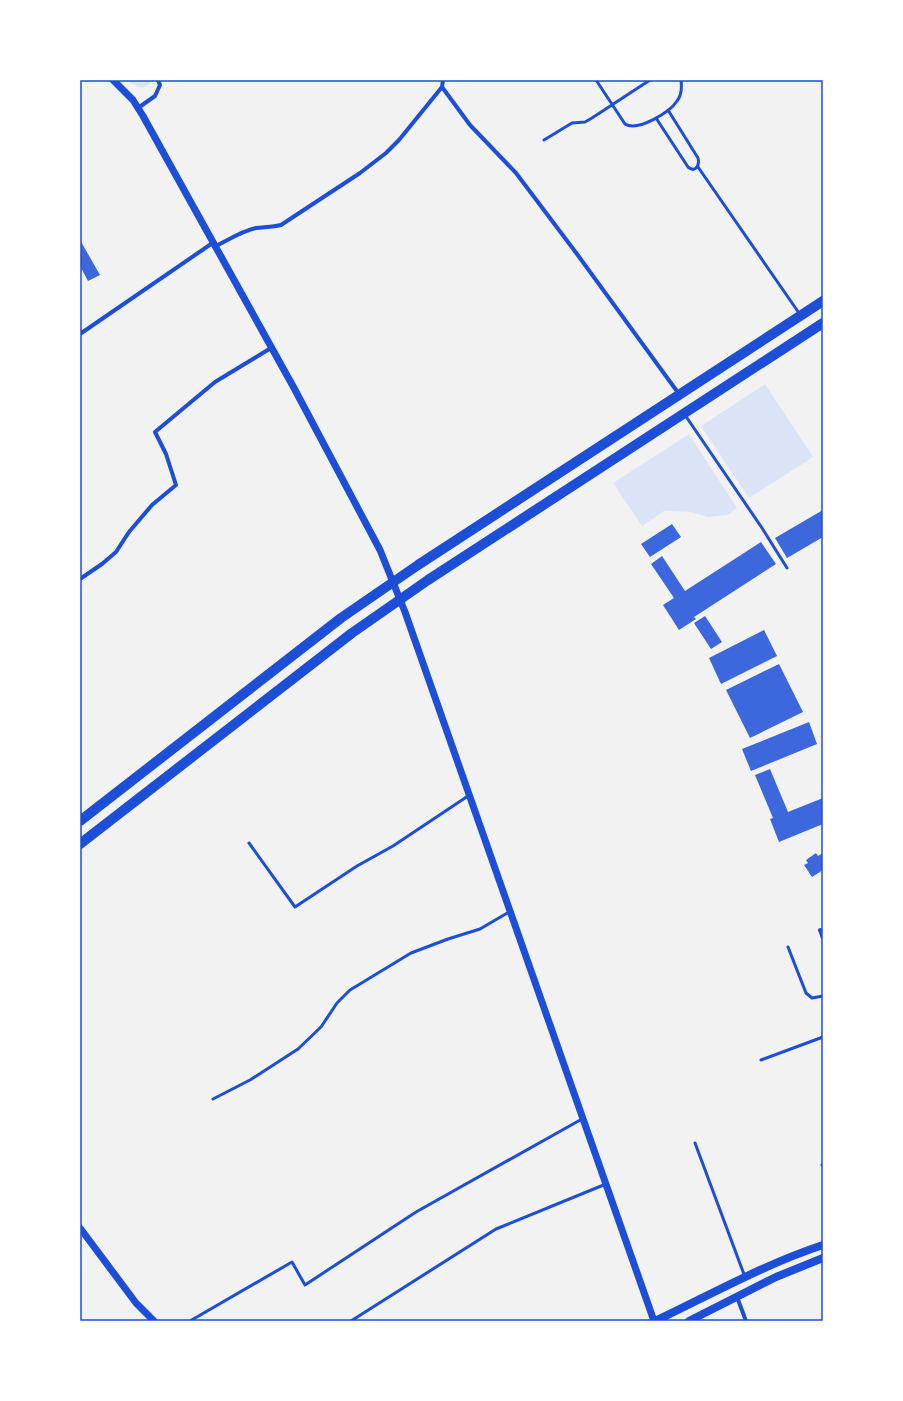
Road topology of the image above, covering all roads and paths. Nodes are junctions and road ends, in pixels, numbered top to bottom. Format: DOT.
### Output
graph roads {
  1 [pos="113,80"];
  2 [pos="158,80"];
  3 [pos="443,80"];
  4 [pos="596,80"];
  5 [pos="650,80"];
  6 [pos="682,80"];
  7 [pos="442,88"];
  8 [pos="612,105"];
  9 [pos="138,108"];
  10 [pos="668,110"];
  11 [pos="656,118"];
  12 [pos="544,140"];
  13 [pos="698,167"];
  14 [pos="215,244"];
  15 [pos="823,301"];
  16 [pos="801,316"];
  17 [pos="823,323"];
  18 [pos="80,334"];
  19 [pos="271,348"];
  20 [pos="679,395"];
  21 [pos="684,414"];
  22 [pos="787,568"];
  23 [pos="80,579"];
  24 [pos="393,582"];
  25 [pos="400,600"];
  26 [pos="469,796"];
  27 [pos="80,821"];
  28 [pos="249,843"];
  29 [pos="80,844"];
  30 [pos="509,912"];
  31 [pos="820,930"];
  32 [pos="823,938"];
  33 [pos="788,946"];
  34 [pos="823,996"];
  35 [pos="823,1037"];
  36 [pos="761,1060"];
  37 [pos="213,1099"];
  38 [pos="582,1119"];
  39 [pos="695,1143"];
  40 [pos="606,1184"];
  41 [pos="80,1228"];
  42 [pos="823,1245"];
  43 [pos="823,1258"];
  44 [pos="745,1278"];
  45 [pos="737,1296"];
  46 [pos="154,1321"];
  47 [pos="190,1321"];
  48 [pos="351,1321"];
  49 [pos="655,1321"];
  50 [pos="689,1321"];
  51 [pos="746,1321"];
  1 -- 9 [label="street"];
  2 -- 9 [label="street"];
  3 -- 7 [label="street"];
  4 -- 8 [label="lane"];
  5 -- 8 [label="lane"];
  6 -- 10 [label="lane"];
  7 -- 14 [label="street"];
  7 -- 20 [label="street"];
  8 -- 11 [label="lane"];
  8 -- 12 [label="lane"];
  9 -- 14 [label="street"];
  10 -- 11 [label="lane"];
  10 -- 13 [label="lane"];
  11 -- 13 [label="lane"];
  13 -- 16 [label="lane"];
  14 -- 18 [label="street"];
  14 -- 19 [label="street"];
  15 -- 16 [label="main road"];
  16 -- 20 [label="main road"];
  17 -- 21 [label="main road"];
  19 -- 23 [label="street"];
  19 -- 24 [label="street"];
  20 -- 24 [label="main road"];
  21 -- 22 [label="lane"];
  21 -- 25 [label="main road"];
  24 -- 25 [label="street"];
  24 -- 27 [label="main road"];
  25 -- 26 [label="street"];
  25 -- 29 [label="main road"];
  26 -- 28 [label="lane"];
  26 -- 30 [label="street"];
  30 -- 37 [label="lane"];
  30 -- 38 [label="street"];
  31 -- 32 [label="street"];
  33 -- 34 [label="lane"];
  35 -- 36 [label="lane"];
  38 -- 40 [label="street"];
  38 -- 47 [label="lane"];
  39 -- 44 [label="lane"];
  40 -- 48 [label="lane"];
  40 -- 49 [label="street"];
  41 -- 46 [label="street"];
  42 -- 44 [label="main road"];
  43 -- 45 [label="main road"];
  44 -- 49 [label="main road"];
  45 -- 50 [label="main road"];
  45 -- 51 [label="street"];
}
